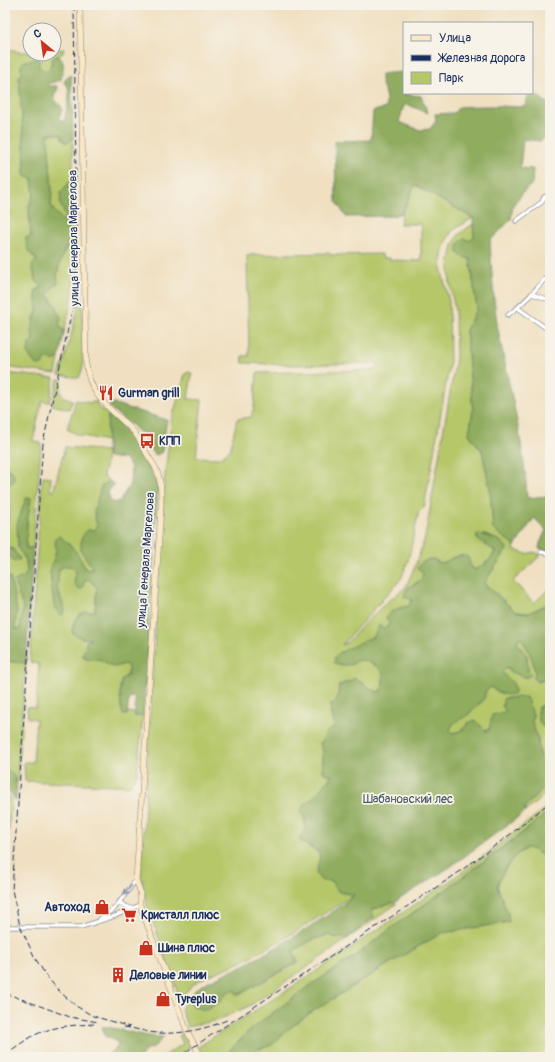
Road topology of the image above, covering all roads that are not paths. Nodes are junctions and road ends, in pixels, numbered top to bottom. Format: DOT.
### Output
graph roads {
  1 [pos="80,5"];
  2 [pos="550,194"];
  3 [pos="516,221"];
  4 [pos="550,273"];
  5 [pos="532,294"];
  6 [pos="550,300"];
  7 [pos="518,308"];
  8 [pos="508,315"];
  9 [pos="550,331"];
  10 [pos="541,552"];
  11 [pos="550,554"];
  12 [pos="136,880"];
  13 [pos="120,902"];
  14 [pos="140,905"];
  15 [pos="131,908"];
  16 [pos="96,922"];
  17 [pos="5,927"];
  18 [pos="201,1057"];
  1 -- 12 [label="main road, улица Генерала Маргелова"];
  2 -- 3 [label="street"];
  4 -- 5 [label="street"];
  5 -- 6 [label="street"];
  5 -- 7 [label="street"];
  7 -- 8 [label="street"];
  7 -- 9 [label="street"];
  10 -- 11 [label="street"];
  12 -- 13 [label="street, one-way"];
  12 -- 14 [label="main road, улица Генерала Маргелова"];
  13 -- 15 [label="street"];
  13 -- 16 [label="street"];
  14 -- 15 [label="street"];
  14 -- 18 [label="main road, улица Генерала Маргелова"];
  15 -- 16 [label="street"];
  16 -- 17 [label="street"];
}
